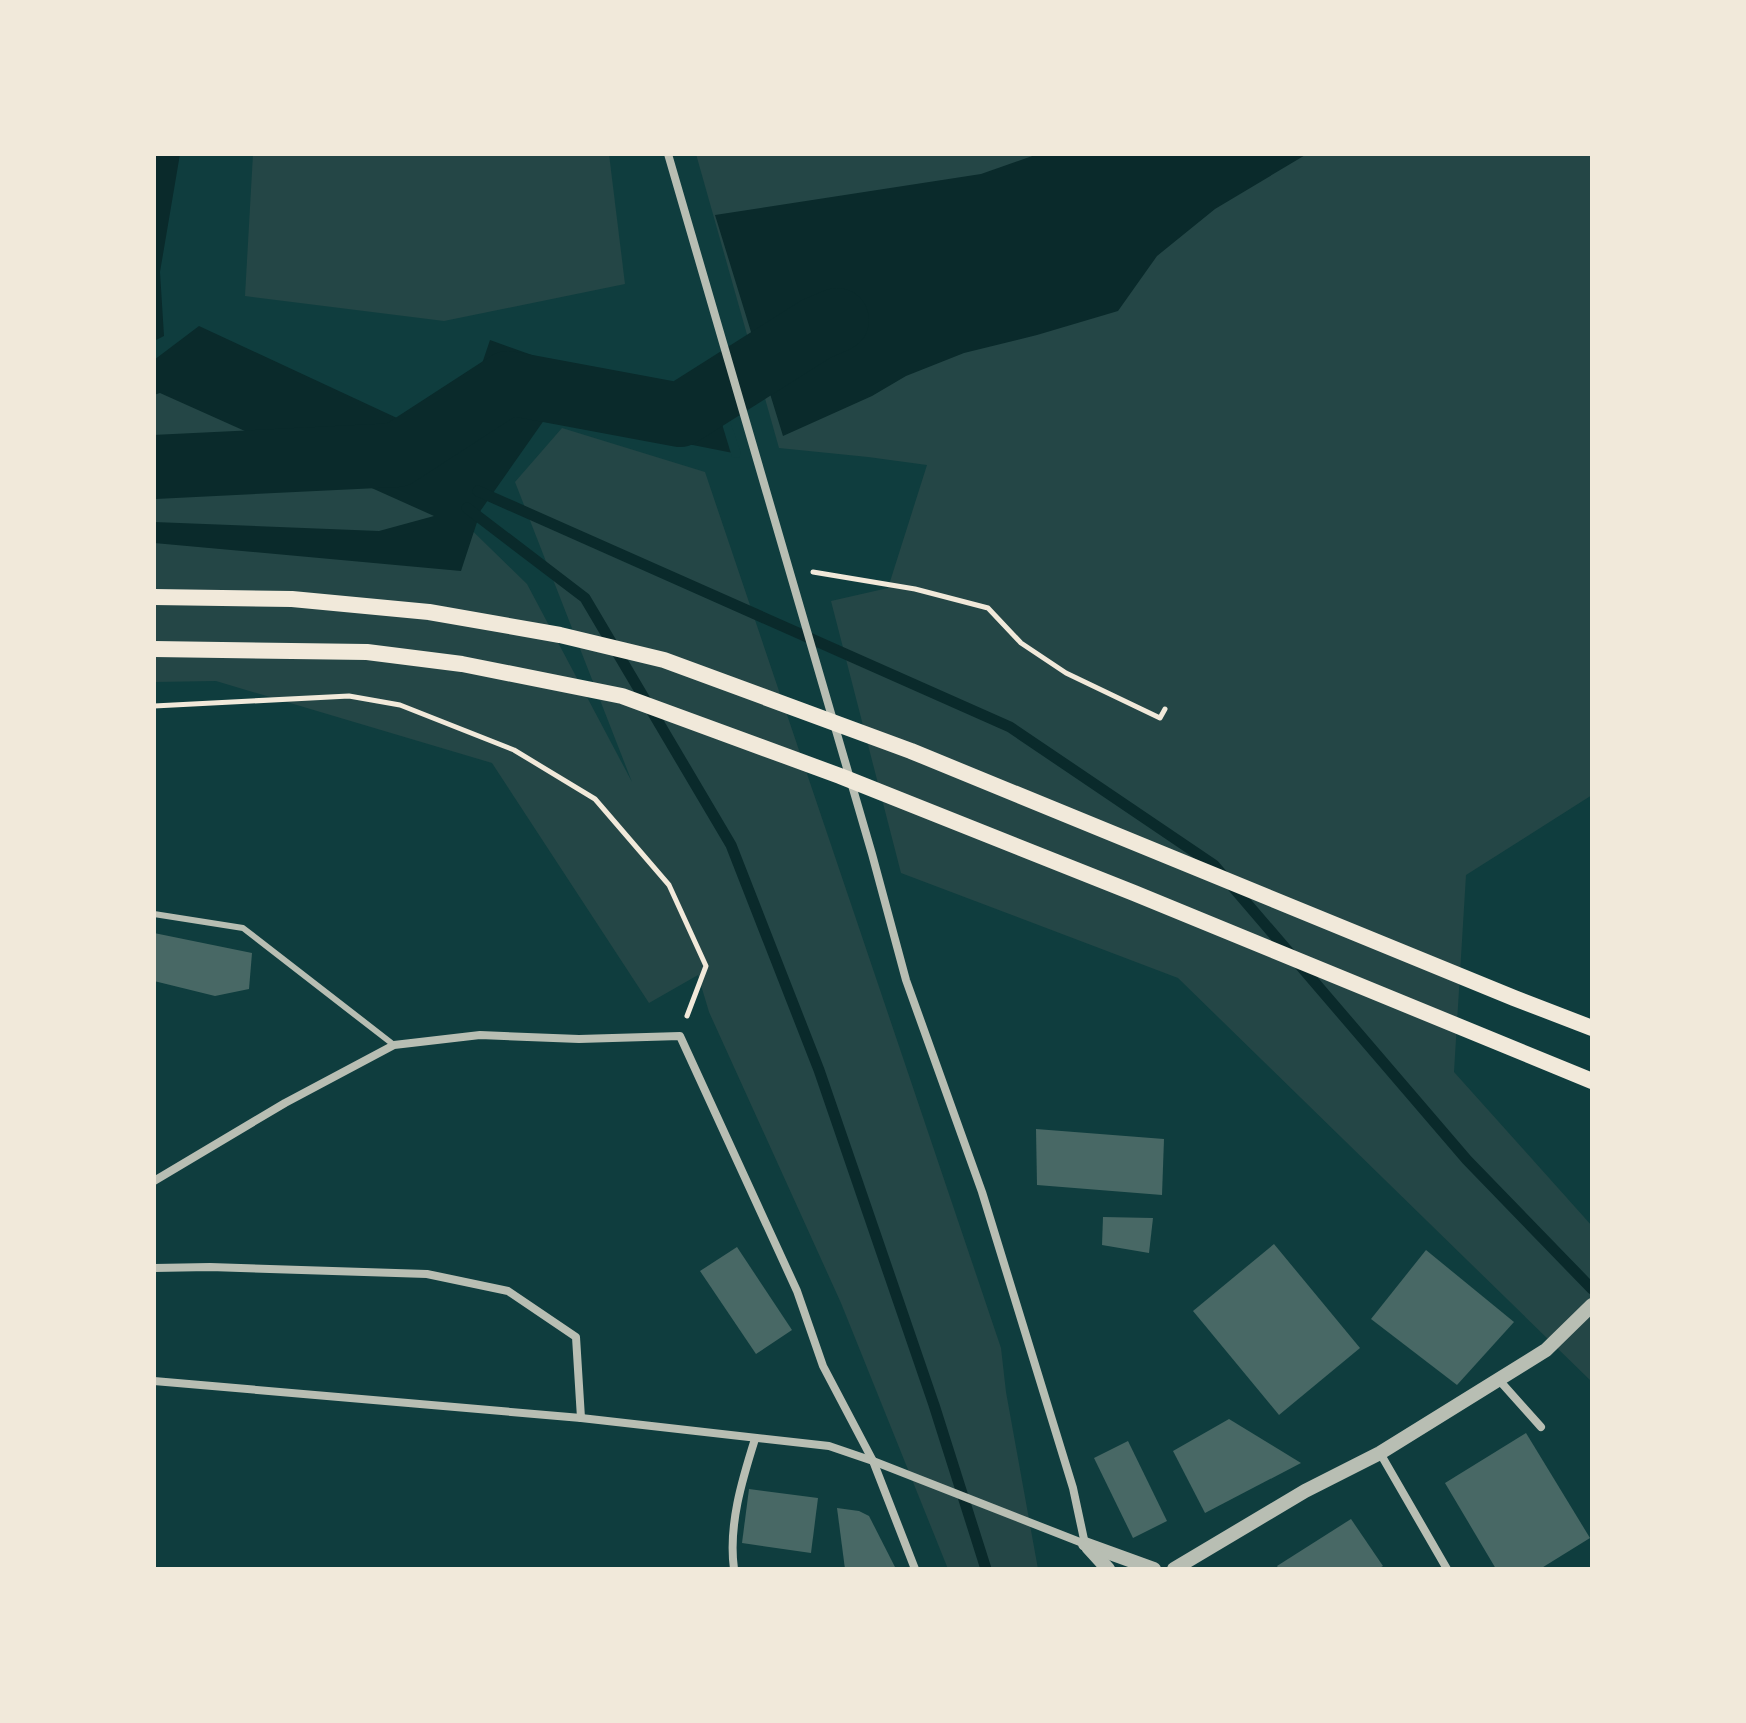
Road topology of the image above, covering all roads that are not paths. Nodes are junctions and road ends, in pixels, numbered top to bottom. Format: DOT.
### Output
graph roads {
  1 [pos="668,154"];
  2 [pos="154,597"];
  3 [pos="154,649"];
  4 [pos="154,914"];
  5 [pos="1592,1028"];
  6 [pos="394,1045"];
  7 [pos="1592,1081"];
  8 [pos="154,1181"];
  9 [pos="154,1268"];
  10 [pos="1592,1305"];
  11 [pos="1499,1380"];
  12 [pos="154,1381"];
  13 [pos="581,1418"];
  14 [pos="1541,1427"];
  15 [pos="755,1439"];
  16 [pos="1380,1453"];
  17 [pos="873,1461"];
  18 [pos="1085,1544"];
  19 [pos="734,1569"];
  20 [pos="915,1569"];
  21 [pos="1108,1569"];
  22 [pos="1154,1569"];
  23 [pos="1174,1569"];
  24 [pos="1447,1569"];
  1 -- 18 [label="street"];
  2 -- 5 [label="main road"];
  3 -- 7 [label="main road"];
  4 -- 6 [label="lane"];
  6 -- 8 [label="street"];
  6 -- 17 [label="street"];
  9 -- 13 [label="street"];
  10 -- 11 [label="street"];
  11 -- 14 [label="street"];
  11 -- 16 [label="street"];
  12 -- 13 [label="street"];
  13 -- 15 [label="street"];
  15 -- 17 [label="street"];
  15 -- 19 [label="street"];
  16 -- 23 [label="street"];
  16 -- 24 [label="street"];
  17 -- 18 [label="street"];
  17 -- 20 [label="street"];
  18 -- 21 [label="street"];
  18 -- 22 [label="street"];
}
